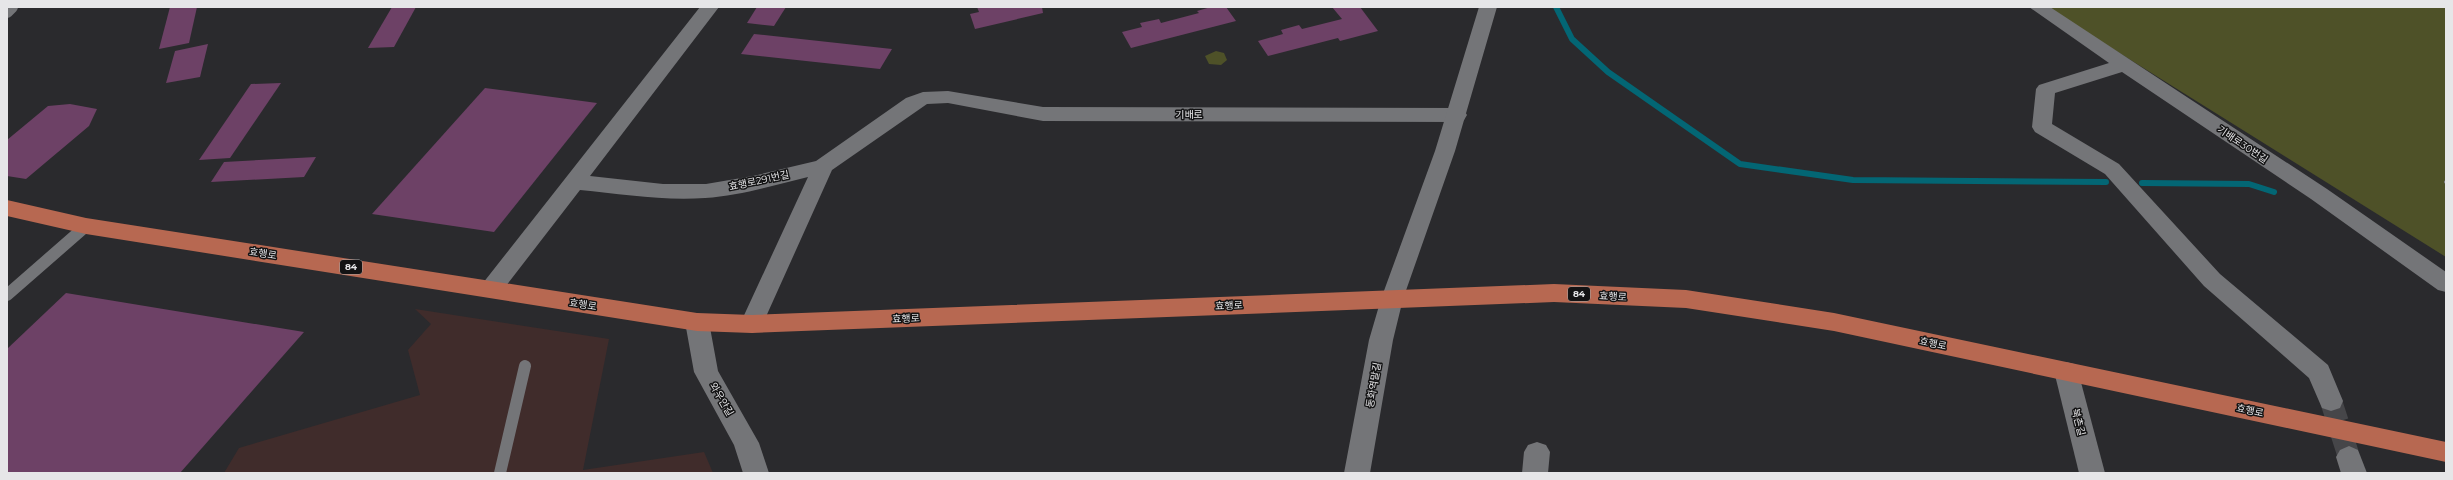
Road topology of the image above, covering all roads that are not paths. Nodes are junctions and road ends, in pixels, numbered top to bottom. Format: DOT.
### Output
graph roads {
  1 [pos="12,7"];
  2 [pos="710,7"];
  3 [pos="1488,7"];
  4 [pos="2038,7"];
  5 [pos="7,12"];
  6 [pos="2124,64"];
  7 [pos="923,98"];
  8 [pos="1457,115"];
  9 [pos="823,166"];
  10 [pos="574,182"];
  11 [pos="7,208"];
  12 [pos="86,226"];
  13 [pos="2446,284"];
  14 [pos="491,289"];
  15 [pos="7,295"];
  16 [pos="1392,299"];
  17 [pos="697,322"];
  18 [pos="752,324"];
  19 [pos="525,366"];
  20 [pos="2066,371"];
  21 [pos="2331,401"];
  22 [pos="2446,452"];
  23 [pos="500,473"];
  24 [pos="756,473"];
  25 [pos="1357,473"];
  26 [pos="2092,473"];
  1 -- 5 [label="lane"];
  2 -- 10 [label="street"];
  3 -- 8 [label="street"];
  4 -- 6 [label="street, 기배로30번길"];
  6 -- 13 [label="street, 기배로30번길"];
  6 -- 21 [label="street"];
  7 -- 8 [label="street, 기배로"];
  7 -- 9 [label="street, 효행로291번길"];
  8 -- 16 [label="street"];
  9 -- 10 [label="street, 효행로291번길"];
  9 -- 18 [label="street"];
  10 -- 14 [label="street"];
  11 -- 12 [label="main road, 효행로 / 84"];
  12 -- 14 [label="main road, 효행로 / 84"];
  12 -- 15 [label="lane"];
  14 -- 17 [label="main road, 효행로 / 84"];
  16 -- 18 [label="main road, 효행로 / 84"];
  16 -- 20 [label="main road, 효행로 / 84"];
  16 -- 25 [label="street, 동화역말길"];
  17 -- 18 [label="main road, 효행로 / 84"];
  17 -- 24 [label="street, 와우안길"];
  19 -- 23 [label="lane"];
  20 -- 22 [label="main road, 효행로 / 84"];
  20 -- 26 [label="street, 북촌길"];
}
